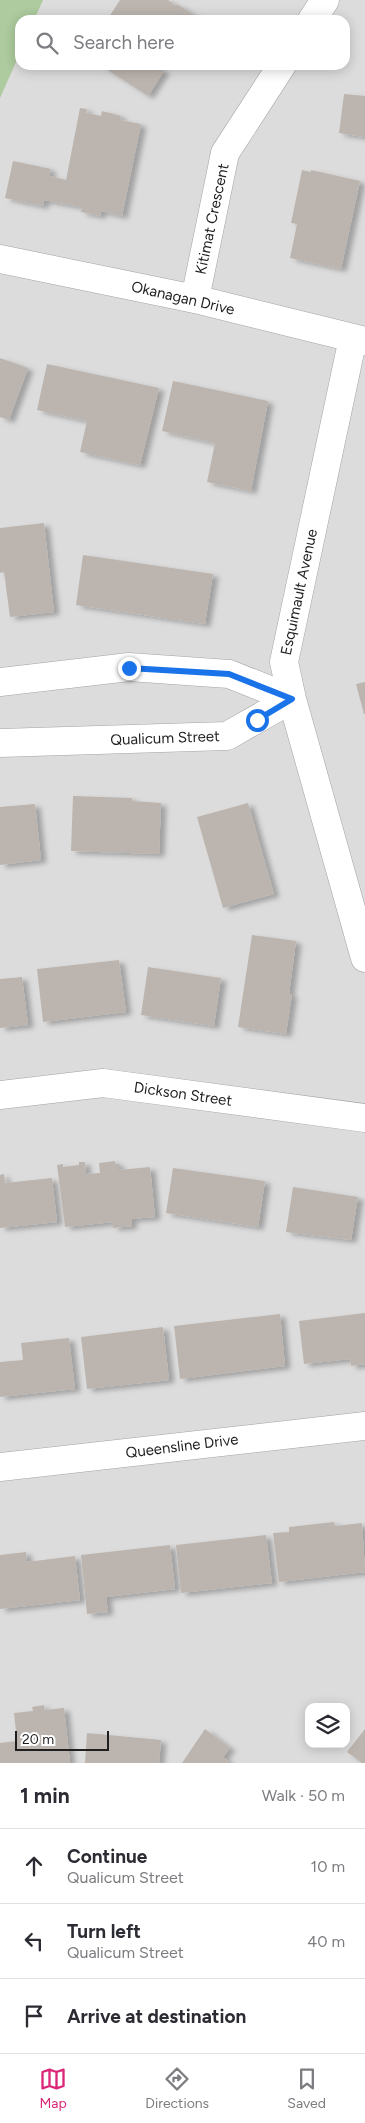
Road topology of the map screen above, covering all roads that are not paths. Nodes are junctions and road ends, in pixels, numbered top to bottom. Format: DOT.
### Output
graph roads {
  1 [pos="325,0"];
  2 [pos="315,15"];
  3 [pos="279,70"];
  4 [pos="0,259"];
  5 [pos="195,299"];
  6 [pos="359,340"];
  7 [pos="0,682"];
  8 [pos="292,699"];
  9 [pos="0,743"];
  10 [pos="365,958"];
  11 [pos="0,1095"];
  12 [pos="365,1118"];
  13 [pos="365,1426"];
  14 [pos="0,1467"];
  1 -- 2 [label="street"];
  3 -- 5 [label="street, Kitimat Crescent"];
  4 -- 5 [label="street, Okanagan Drive"];
  5 -- 6 [label="street, Okanagan Drive"];
  6 -- 8 [label="street, Esquimault Avenue"];
  7 -- 8 [label="street"];
  8 -- 9 [label="street, Qualicum Street"];
  8 -- 10 [label="street, Esquimault Avenue"];
  11 -- 12 [label="street, Dickson Street"];
  13 -- 14 [label="street, Queensline Drive"];
}
